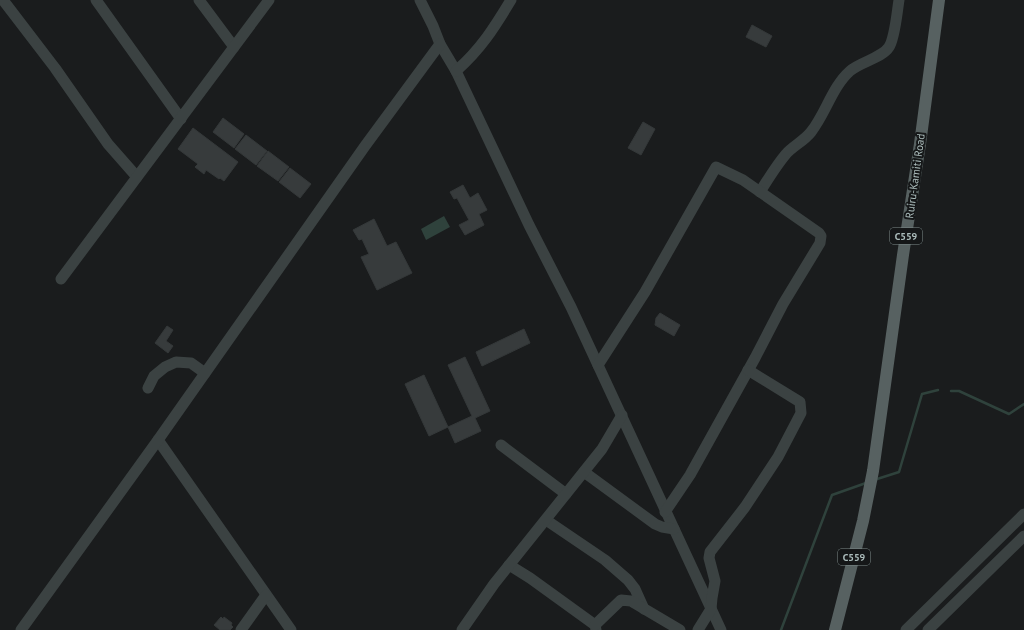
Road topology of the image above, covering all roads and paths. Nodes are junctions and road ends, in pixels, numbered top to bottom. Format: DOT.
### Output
graph roads {
  1 [pos="3,0"];
  2 [pos="96,0"];
  3 [pos="199,0"];
  4 [pos="268,0"];
  5 [pos="420,0"];
  6 [pos="511,0"];
  7 [pos="899,0"];
  8 [pos="939,0"];
  9 [pos="440,44"];
  10 [pos="234,47"];
  11 [pos="456,71"];
  12 [pos="181,119"];
  13 [pos="137,177"];
  14 [pos="760,192"];
  15 [pos="61,279"];
  16 [pos="598,364"];
  17 [pos="748,370"];
  18 [pos="205,373"];
  19 [pos="148,388"];
  20 [pos="622,415"];
  21 [pos="158,440"];
  22 [pos="501,446"];
  23 [pos="584,472"];
  24 [pos="566,494"];
  25 [pos="666,512"];
  26 [pos="1024,514"];
  27 [pos="546,520"];
  28 [pos="674,529"];
  29 [pos="1024,536"];
  30 [pos="509,565"];
  31 [pos="266,595"];
  32 [pos="711,608"];
  33 [pos="644,609"];
  34 [pos="596,627"];
  35 [pos="21,630"];
  36 [pos="241,630"];
  37 [pos="291,630"];
  38 [pos="462,630"];
  39 [pos="680,630"];
  40 [pos="698,630"];
  41 [pos="721,630"];
  42 [pos="834,630"];
  43 [pos="906,630"];
  44 [pos="928,630"];
  1 -- 13 [label="street"];
  2 -- 12 [label="street"];
  3 -- 10 [label="street"];
  4 -- 10 [label="street"];
  5 -- 9 [label="street"];
  6 -- 11 [label="street"];
  7 -- 14 [label="street"];
  8 -- 42 [label="main road, Ruiru-Kamiti Road / C559"];
  9 -- 11 [label="street"];
  9 -- 18 [label="street"];
  10 -- 12 [label="street"];
  11 -- 16 [label="street"];
  12 -- 13 [label="street"];
  13 -- 15 [label="street"];
  14 -- 16 [label="street"];
  14 -- 17 [label="street"];
  16 -- 20 [label="street"];
  17 -- 25 [label="street"];
  17 -- 32 [label="street"];
  18 -- 19 [label="street"];
  18 -- 21 [label="street"];
  20 -- 23 [label="street"];
  20 -- 25 [label="street"];
  21 -- 31 [label="street"];
  21 -- 35 [label="street"];
  22 -- 24 [label="street"];
  23 -- 24 [label="street"];
  23 -- 28 [label="street"];
  24 -- 27 [label="street"];
  25 -- 28 [label="street"];
  26 -- 43 [label="street"];
  27 -- 30 [label="street"];
  27 -- 33 [label="street"];
  28 -- 32 [label="street"];
  29 -- 44 [label="street"];
  30 -- 34 [label="street"];
  30 -- 38 [label="street"];
  31 -- 36 [label="street"];
  31 -- 37 [label="street"];
  32 -- 40 [label="street"];
  32 -- 41 [label="street"];
  33 -- 34 [label="street"];
  33 -- 39 [label="street"];
}
